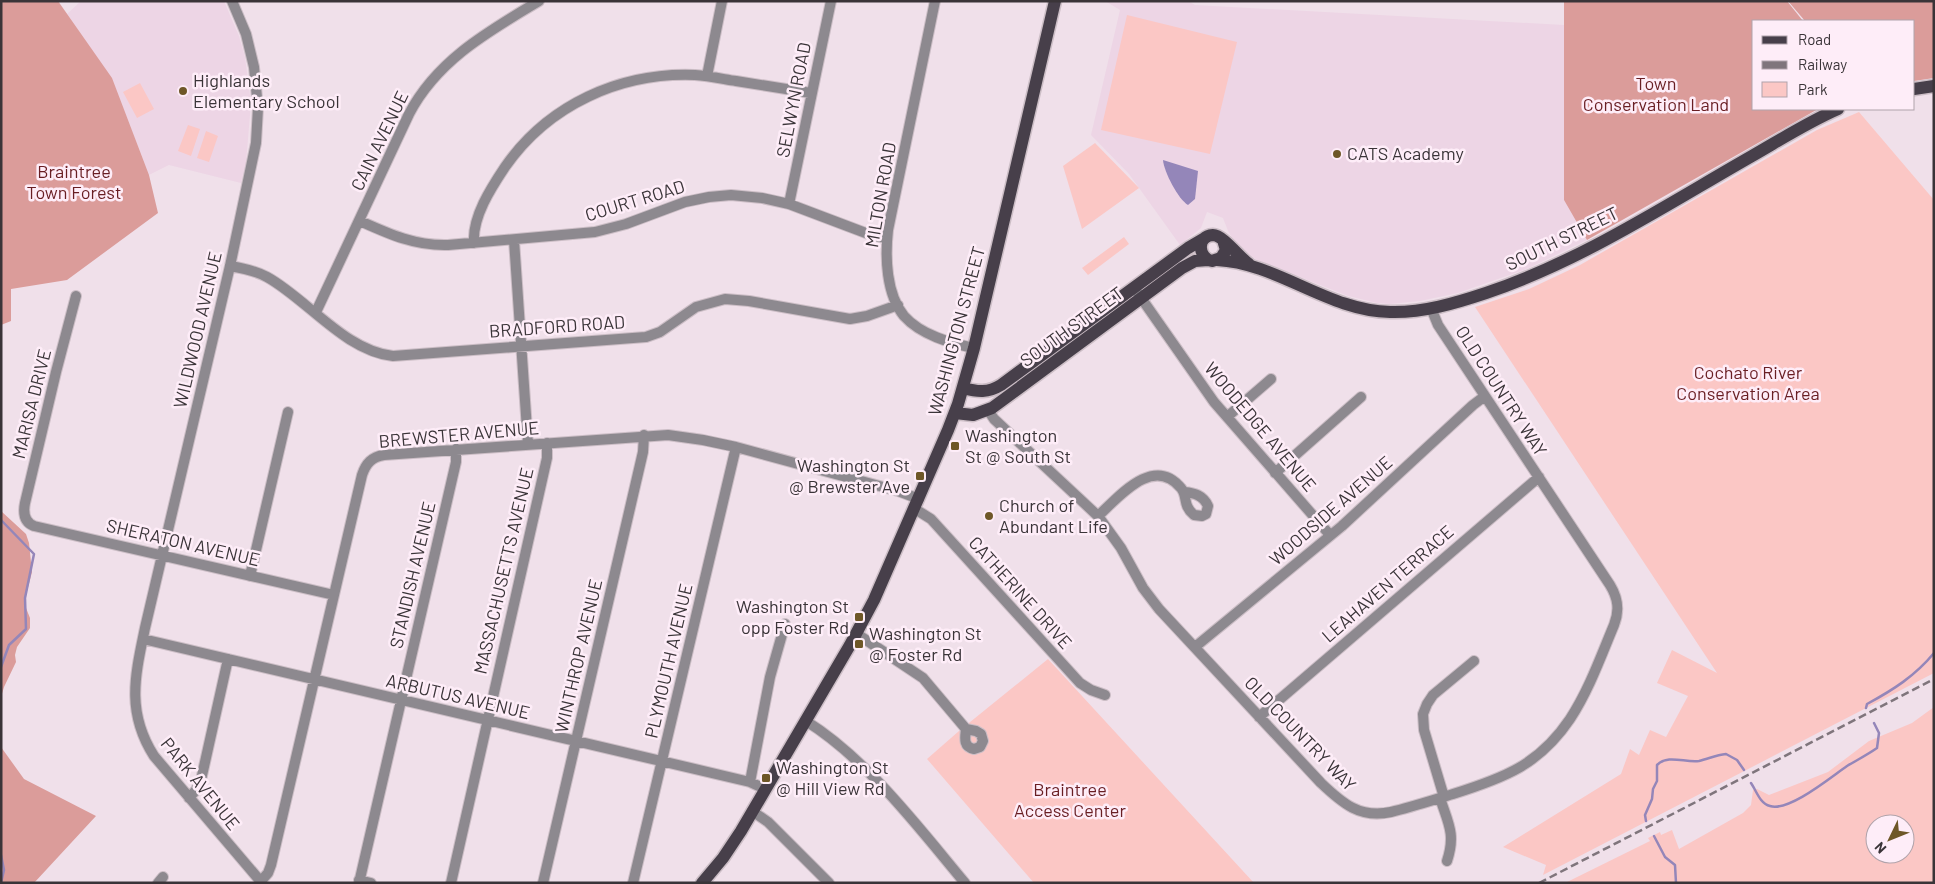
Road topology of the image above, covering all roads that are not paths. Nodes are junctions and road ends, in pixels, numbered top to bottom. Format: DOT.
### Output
graph roads {
  1 [pos="232,1"];
  2 [pos="539,1"];
  3 [pos="722,1"];
  4 [pos="830,1"];
  5 [pos="935,1"];
  6 [pos="1055,1"];
  7 [pos="707,76"];
  8 [pos="1934,86"];
  9 [pos="1915,89"];
  10 [pos="811,93"];
  11 [pos="1836,110"];
  12 [pos="789,204"];
  13 [pos="360,221"];
  14 [pos="887,238"];
  15 [pos="1205,238"];
  16 [pos="514,240"];
  17 [pos="1223,240"];
  18 [pos="474,243"];
  19 [pos="1212,260"];
  20 [pos="230,266"];
  21 [pos="1254,266"];
  22 [pos="1134,287"];
  23 [pos="76,296"];
  24 [pos="1142,298"];
  25 [pos="898,306"];
  26 [pos="1431,308"];
  27 [pos="316,312"];
  28 [pos="522,346"];
  29 [pos="974,348"];
  30 [pos="1271,379"];
  31 [pos="963,388"];
  32 [pos="1485,396"];
  33 [pos="1361,397"];
  34 [pos="988,410"];
  35 [pos="288,412"];
  36 [pos="955,413"];
  37 [pos="1227,417"];
  38 [pos="644,435"];
  39 [pos="547,443"];
  40 [pos="528,444"];
  41 [pos="736,447"];
  42 [pos="456,450"];
  43 [pos="1275,473"];
  44 [pos="1538,477"];
  45 [pos="1184,492"];
  46 [pos="917,504"];
  47 [pos="1098,516"];
  48 [pos="26,520"];
  49 [pos="1330,535"];
  50 [pos="162,555"];
  51 [pos="250,576"];
  52 [pos="334,595"];
  53 [pos="785,624"];
  54 [pos="857,634"];
  55 [pos="143,639"];
  56 [pos="1195,646"];
  57 [pos="228,659"];
  58 [pos="1474,661"];
  59 [pos="137,666"];
  60 [pos="314,680"];
  61 [pos="1104,695"];
  62 [pos="401,700"];
  63 [pos="1260,717"];
  64 [pos="488,720"];
  65 [pos="806,721"];
  66 [pos="966,729"];
  67 [pos="576,741"];
  68 [pos="662,761"];
  69 [pos="750,782"];
  70 [pos="765,789"];
  71 [pos="1442,797"];
  72 [pos="188,798"];
  73 [pos="752,812"];
  74 [pos="1447,861"];
  75 [pos="261,882"];
  76 [pos="359,882"];
  77 [pos="371,883"];
  78 [pos="452,883"];
  79 [pos="543,883"];
  80 [pos="633,883"];
  81 [pos="702,883"];
  82 [pos="829,883"];
  83 [pos="965,883"];
  1 -- 20 [label="street, WILDWOOD AVENUE"];
  2 -- 13 [label="street, CAIN AVENUE"];
  3 -- 7 [label="street"];
  4 -- 10 [label="street, SELWYN ROAD"];
  5 -- 14 [label="street, MILTON ROAD"];
  6 -- 29 [label="main road, WASHINGTON STREET"];
  7 -- 10 [label="street"];
  7 -- 18 [label="street"];
  8 -- 9 [label="main road"];
  10 -- 12 [label="street, SELWYN ROAD"];
  11 -- 26 [label="main road, SOUTH STREET"];
  12 -- 14 [label="street, COURT ROAD"];
  12 -- 16 [label="street, COURT ROAD"];
  13 -- 18 [label="street, COURT ROAD"];
  13 -- 27 [label="street, CAIN AVENUE"];
  14 -- 25 [label="street, MILTON ROAD"];
  15 -- 17 [label="main road"];
  15 -- 19 [label="main road"];
  15 -- 22 [label="main road, SOUTH STREET"];
  16 -- 18 [label="street, COURT ROAD"];
  16 -- 28 [label="street"];
  17 -- 19 [label="main road"];
  17 -- 21 [label="main road, SOUTH STREET"];
  19 -- 21 [label="main road, SOUTH STREET"];
  19 -- 24 [label="main road, SOUTH STREET"];
  20 -- 27 [label="street, BRADFORD ROAD"];
  20 -- 50 [label="street, WILDWOOD AVENUE"];
  21 -- 26 [label="main road, SOUTH STREET"];
  22 -- 24 [label="street, WOODEDGE AVENUE"];
  22 -- 31 [label="main road, SOUTH STREET"];
  23 -- 48 [label="street, MARISA DRIVE"];
  24 -- 34 [label="main road, SOUTH STREET"];
  24 -- 37 [label="street, WOODEDGE AVENUE"];
  25 -- 28 [label="street, BRADFORD ROAD"];
  25 -- 29 [label="street, MILTON ROAD"];
  26 -- 32 [label="street, OLD COUNTRY WAY"];
  27 -- 28 [label="street, BRADFORD ROAD"];
  28 -- 40 [label="street"];
  29 -- 31 [label="main road, WASHINGTON STREET"];
  30 -- 37 [label="street"];
  31 -- 36 [label="main road, WASHINGTON STREET"];
  32 -- 44 [label="street, OLD COUNTRY WAY"];
  32 -- 49 [label="street, WOODSIDE AVENUE"];
  33 -- 43 [label="street"];
  34 -- 36 [label="main road, SOUTH STREET"];
  34 -- 47 [label="street, OLD COUNTRY WAY"];
  35 -- 51 [label="street"];
  36 -- 46 [label="main road, WASHINGTON STREET"];
  37 -- 43 [label="street, WOODEDGE AVENUE"];
  38 -- 39 [label="street, BREWSTER AVENUE"];
  38 -- 41 [label="street, BREWSTER AVENUE"];
  38 -- 67 [label="street, WINTHROP AVENUE"];
  39 -- 40 [label="street, BREWSTER AVENUE"];
  39 -- 64 [label="street, MASSACHUSETTS AVENUE"];
  40 -- 42 [label="street, BREWSTER AVENUE"];
  41 -- 46 [label="street, BREWSTER AVENUE"];
  41 -- 68 [label="street, PLYMOUTH AVENUE"];
  42 -- 52 [label="street, BREWSTER AVENUE"];
  42 -- 62 [label="street, STANDISH AVENUE"];
  43 -- 49 [label="street, WOODEDGE AVENUE"];
  44 -- 63 [label="street, LEAHAVEN TERRACE"];
  44 -- 71 [label="street, OLD COUNTRY WAY"];
  45 -- 47 [label="street"];
  46 -- 54 [label="main road, WASHINGTON STREET"];
  46 -- 61 [label="street, CATHERINE DRIVE"];
  47 -- 56 [label="street, OLD COUNTRY WAY"];
  48 -- 50 [label="street, SHERATON AVENUE"];
  49 -- 56 [label="street, WOODSIDE AVENUE"];
  50 -- 51 [label="street, SHERATON AVENUE"];
  50 -- 55 [label="street, WILDWOOD AVENUE"];
  51 -- 52 [label="street, SHERATON AVENUE"];
  52 -- 60 [label="street, BREWSTER AVENUE"];
  53 -- 69 [label="street"];
  54 -- 65 [label="main road, WASHINGTON STREET"];
  54 -- 66 [label="street"];
  55 -- 57 [label="street, ARBUTUS AVENUE"];
  55 -- 59 [label="street, WILDWOOD AVENUE"];
  56 -- 63 [label="street, OLD COUNTRY WAY"];
  57 -- 60 [label="street, ARBUTUS AVENUE"];
  57 -- 72 [label="street"];
  58 -- 71 [label="street"];
  59 -- 72 [label="street, PARK AVENUE"];
  60 -- 62 [label="street, ARBUTUS AVENUE"];
  60 -- 75 [label="street, BREWSTER AVENUE"];
  62 -- 64 [label="street, ARBUTUS AVENUE"];
  62 -- 76 [label="street, STANDISH AVENUE"];
  63 -- 71 [label="street, OLD COUNTRY WAY"];
  64 -- 67 [label="street, ARBUTUS AVENUE"];
  64 -- 78 [label="street, MASSACHUSETTS AVENUE"];
  65 -- 70 [label="main road, WASHINGTON STREET"];
  65 -- 83 [label="street"];
  67 -- 68 [label="street, ARBUTUS AVENUE"];
  67 -- 79 [label="street, WINTHROP AVENUE"];
  68 -- 69 [label="street, ARBUTUS AVENUE"];
  68 -- 80 [label="street, PLYMOUTH AVENUE"];
  69 -- 70 [label="street, ARBUTUS AVENUE"];
  70 -- 73 [label="main road, WASHINGTON STREET"];
  71 -- 74 [label="street"];
  72 -- 75 [label="street, PARK AVENUE"];
  73 -- 81 [label="main road, WASHINGTON STREET"];
  73 -- 82 [label="street"];
  76 -- 77 [label="street"];
}
